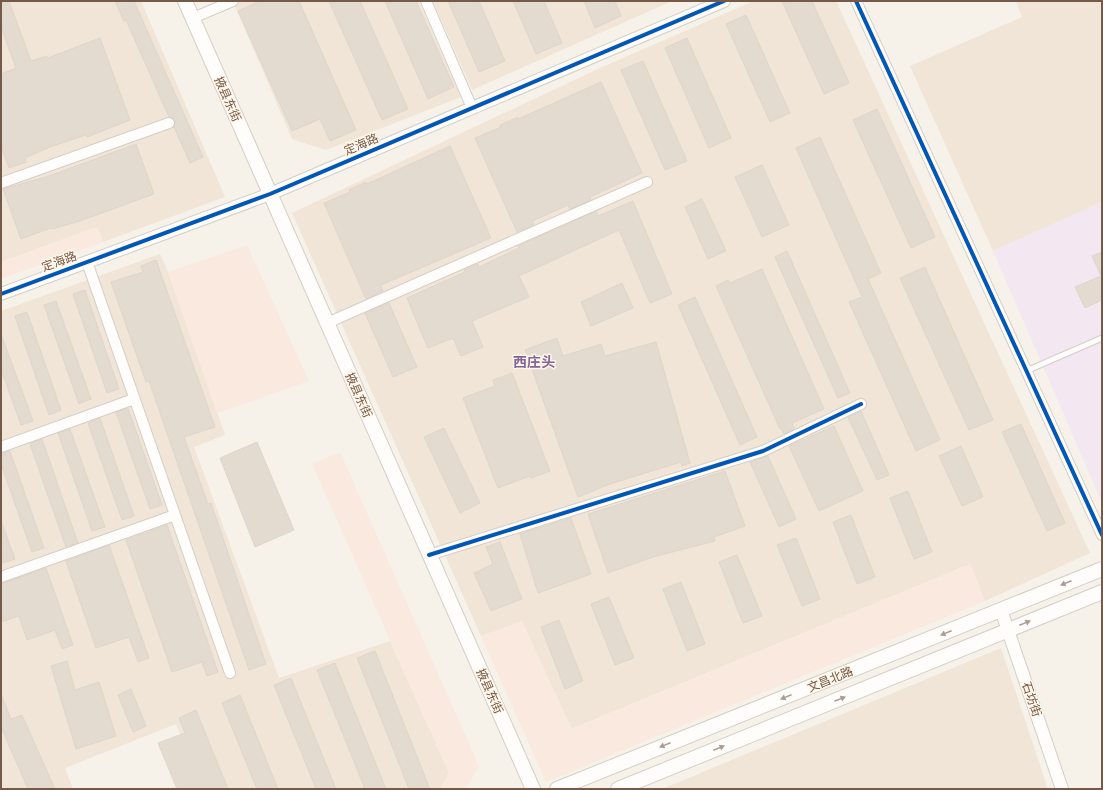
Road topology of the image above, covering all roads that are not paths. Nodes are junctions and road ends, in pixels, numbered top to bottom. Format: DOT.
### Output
graph roads {
  1 [pos="185,1"];
  2 [pos="233,1"];
  3 [pos="426,1"];
  4 [pos="724,1"];
  5 [pos="856,1"];
  6 [pos="192,18"];
  7 [pos="472,108"];
  8 [pos="169,123"];
  9 [pos="647,182"];
  10 [pos="1,183"];
  11 [pos="270,194"];
  12 [pos="87,262"];
  13 [pos="1,294"];
  14 [pos="327,323"];
  15 [pos="1102,338"];
  16 [pos="1026,371"];
  17 [pos="134,399"];
  18 [pos="861,404"];
  19 [pos="1,447"];
  20 [pos="175,515"];
  21 [pos="1102,535"];
  22 [pos="429,555"];
  23 [pos="1102,569"];
  24 [pos="1,577"];
  25 [pos="1102,592"];
  26 [pos="1001,610"];
  27 [pos="1009,629"];
  28 [pos="230,673"];
  29 [pos="533,789"];
  30 [pos="557,789"];
  31 [pos="618,789"];
  32 [pos="1062,789"];
  1 -- 6 [label="main road, 掖县东街"];
  2 -- 6 [label="street"];
  3 -- 7 [label="street"];
  4 -- 7 [label="street, 定海路"];
  5 -- 16 [label="street"];
  6 -- 11 [label="main road, 掖县东街"];
  7 -- 11 [label="street, 定海路"];
  8 -- 10 [label="street"];
  9 -- 14 [label="street"];
  11 -- 12 [label="street, 定海路"];
  11 -- 14 [label="main road, 掖县东街"];
  12 -- 13 [label="street, 定海路"];
  12 -- 17 [label="street"];
  14 -- 22 [label="main road, 掖县东街"];
  15 -- 16 [label="lane"];
  16 -- 21 [label="street"];
  17 -- 19 [label="street"];
  17 -- 20 [label="street"];
  18 -- 22 [label="street"];
  20 -- 24 [label="street"];
  20 -- 28 [label="street"];
  22 -- 29 [label="main road, 掖县东街"];
  23 -- 26 [label="main road, 文昌北路, one-way"];
  27 -- 25 [label="main road, 文昌北路, one-way"];
  26 -- 27 [label="street, 石坊街"];
  26 -- 30 [label="main road, 文昌北路, one-way"];
  31 -- 27 [label="main road, 文昌北路, one-way"];
  27 -- 32 [label="street, 石坊街"];
}
